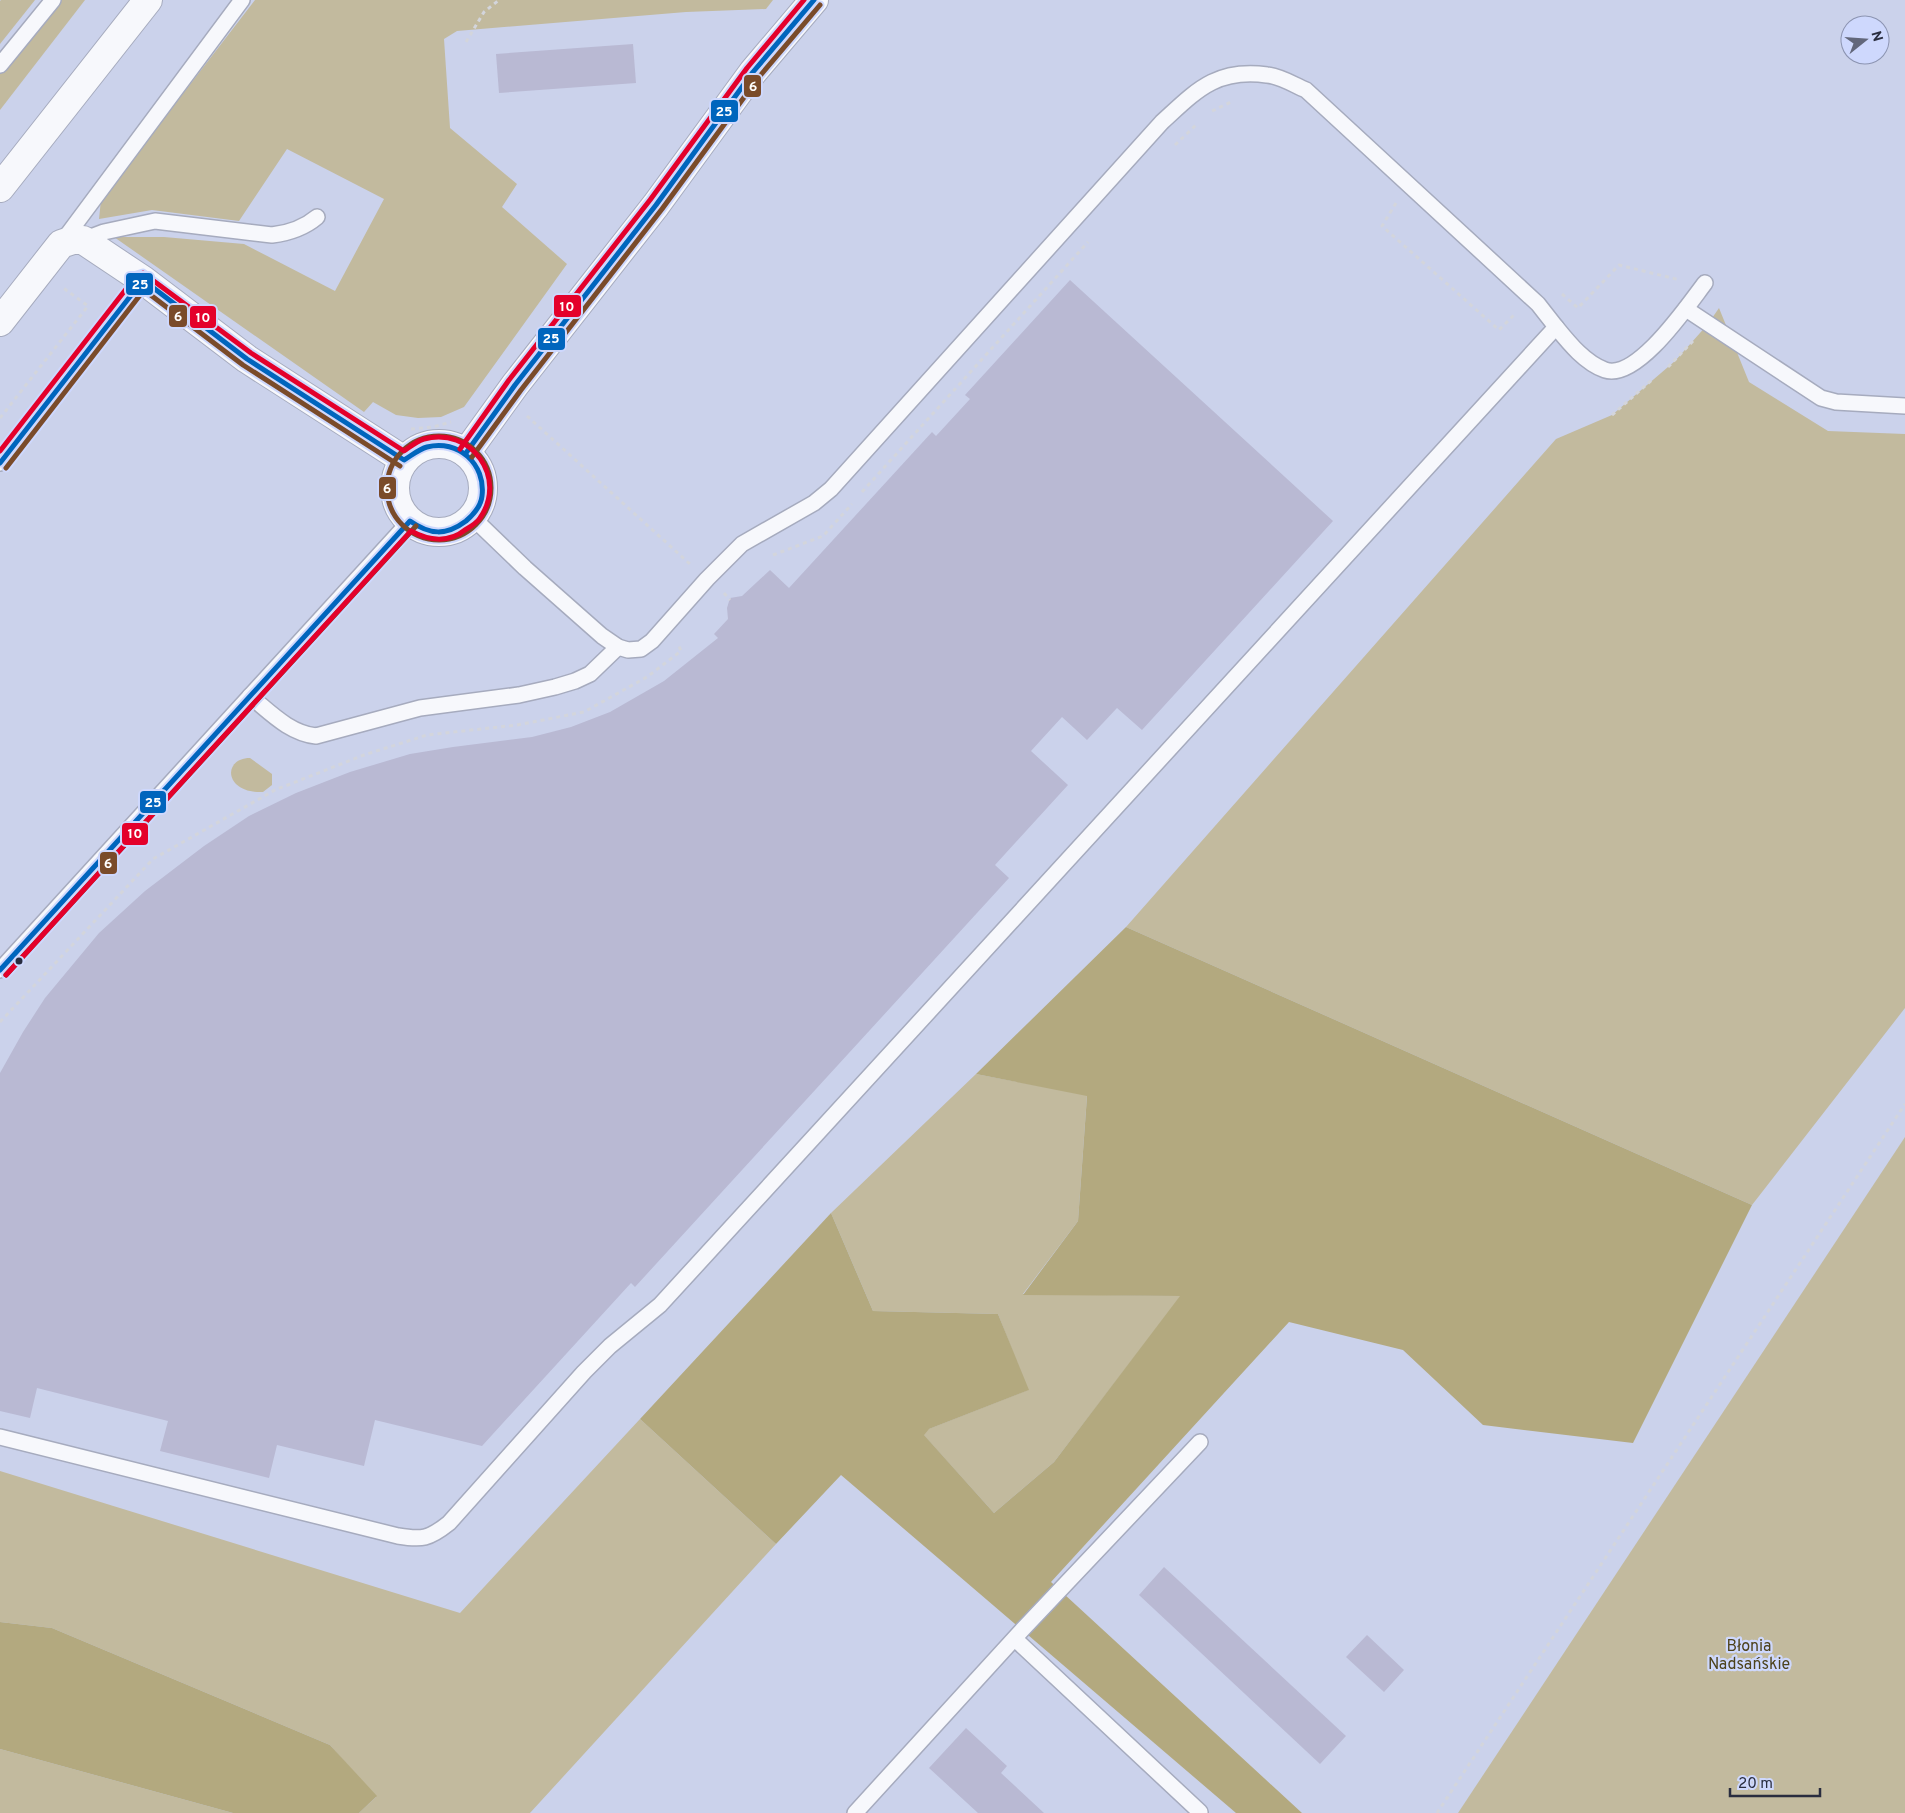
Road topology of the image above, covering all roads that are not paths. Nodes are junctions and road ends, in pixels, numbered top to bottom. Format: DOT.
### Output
graph roads {
  1 [pos="53,0"];
  2 [pos="148,0"];
  3 [pos="242,0"];
  4 [pos="814,0"];
  5 [pos="0,65"];
  6 [pos="0,188"];
  7 [pos="316,217"];
  8 [pos="72,242"];
  9 [pos="144,280"];
  10 [pos="1701,287"];
  11 [pos="1686,309"];
  12 [pos="0,322"];
  13 [pos="1556,327"];
  14 [pos="1905,406"];
  15 [pos="466,453"];
  16 [pos="404,460"];
  17 [pos="0,463"];
  18 [pos="472,517"];
  19 [pos="410,521"];
  20 [pos="618,647"];
  21 [pos="250,696"];
  22 [pos="0,970"];
  23 [pos="0,1437"];
  24 [pos="1200,1442"];
  25 [pos="1015,1639"];
  26 [pos="855,1813"];
  27 [pos="1199,1813"];
  1 -- 5 [label="lane"];
  2 -- 6 [label="street"];
  3 -- 8 [label="lane"];
  4 -- 15 [label="street"];
  7 -- 8 [label="lane"];
  8 -- 9 [label="street"];
  8 -- 12 [label="street"];
  9 -- 16 [label="street"];
  9 -- 17 [label="lane"];
  10 -- 11 [label="lane"];
  11 -- 13 [label="lane"];
  11 -- 14 [label="lane"];
  13 -- 20 [label="lane"];
  13 -- 23 [label="lane"];
  15 -- 16 [label="street"];
  15 -- 18 [label="street"];
  16 -- 19 [label="street"];
  18 -- 19 [label="street"];
  18 -- 20 [label="lane"];
  19 -- 21 [label="lane"];
  20 -- 21 [label="lane"];
  21 -- 22 [label="lane"];
  24 -- 25 [label="lane"];
  25 -- 26 [label="lane"];
  25 -- 27 [label="lane"];
}
